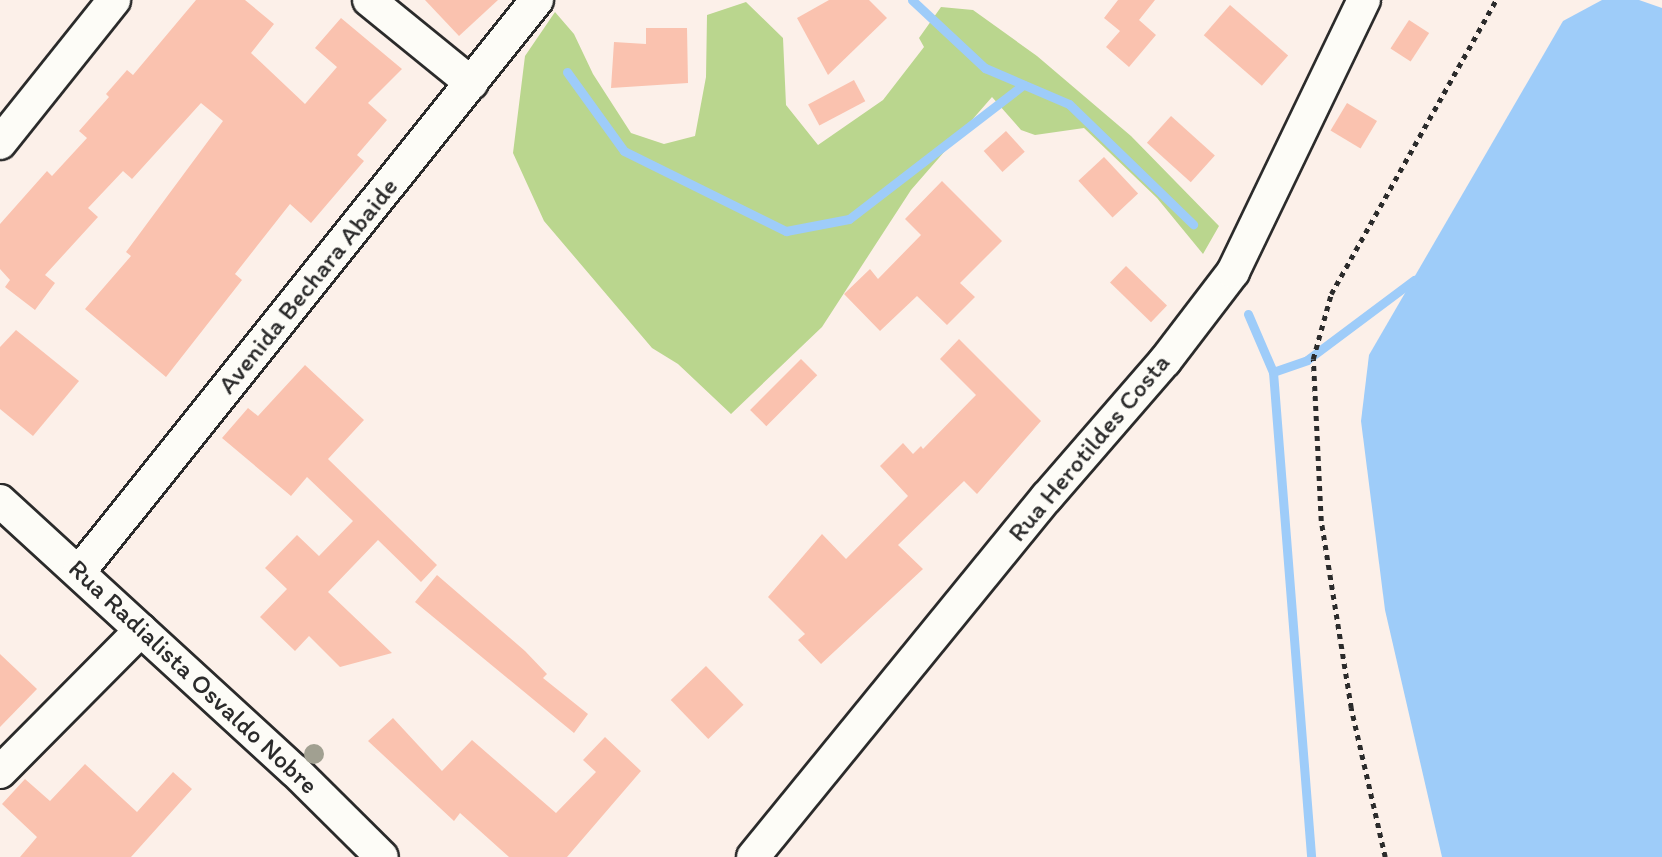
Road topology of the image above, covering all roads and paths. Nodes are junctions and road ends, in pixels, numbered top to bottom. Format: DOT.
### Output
graph roads {
  1 [pos="114,0"];
  2 [pos="369,0"];
  3 [pos="537,0"];
  4 [pos="1364,0"];
  5 [pos="1496,0"];
  6 [pos="471,83"];
  7 [pos="0,143"];
  8 [pos="0,501"];
  9 [pos="79,572"];
  10 [pos="141,630"];
  11 [pos="0,772"];
  12 [pos="382,857"];
  13 [pos="753,857"];
  14 [pos="1385,857"];
  1 -- 7 [label="street"];
  2 -- 6 [label="street"];
  3 -- 6 [label="street, Avenida Bechara Abaide"];
  4 -- 13 [label="street, Rua Herotildes Costa"];
  5 -- 14 [label="path"];
  6 -- 9 [label="street, Avenida Bechara Abaide"];
  8 -- 9 [label="street, Rua Radialista Osvaldo Nobre"];
  9 -- 10 [label="street, Rua Radialista Osvaldo Nobre"];
  10 -- 11 [label="street"];
  10 -- 12 [label="street, Rua Radialista Osvaldo Nobre"];
}
